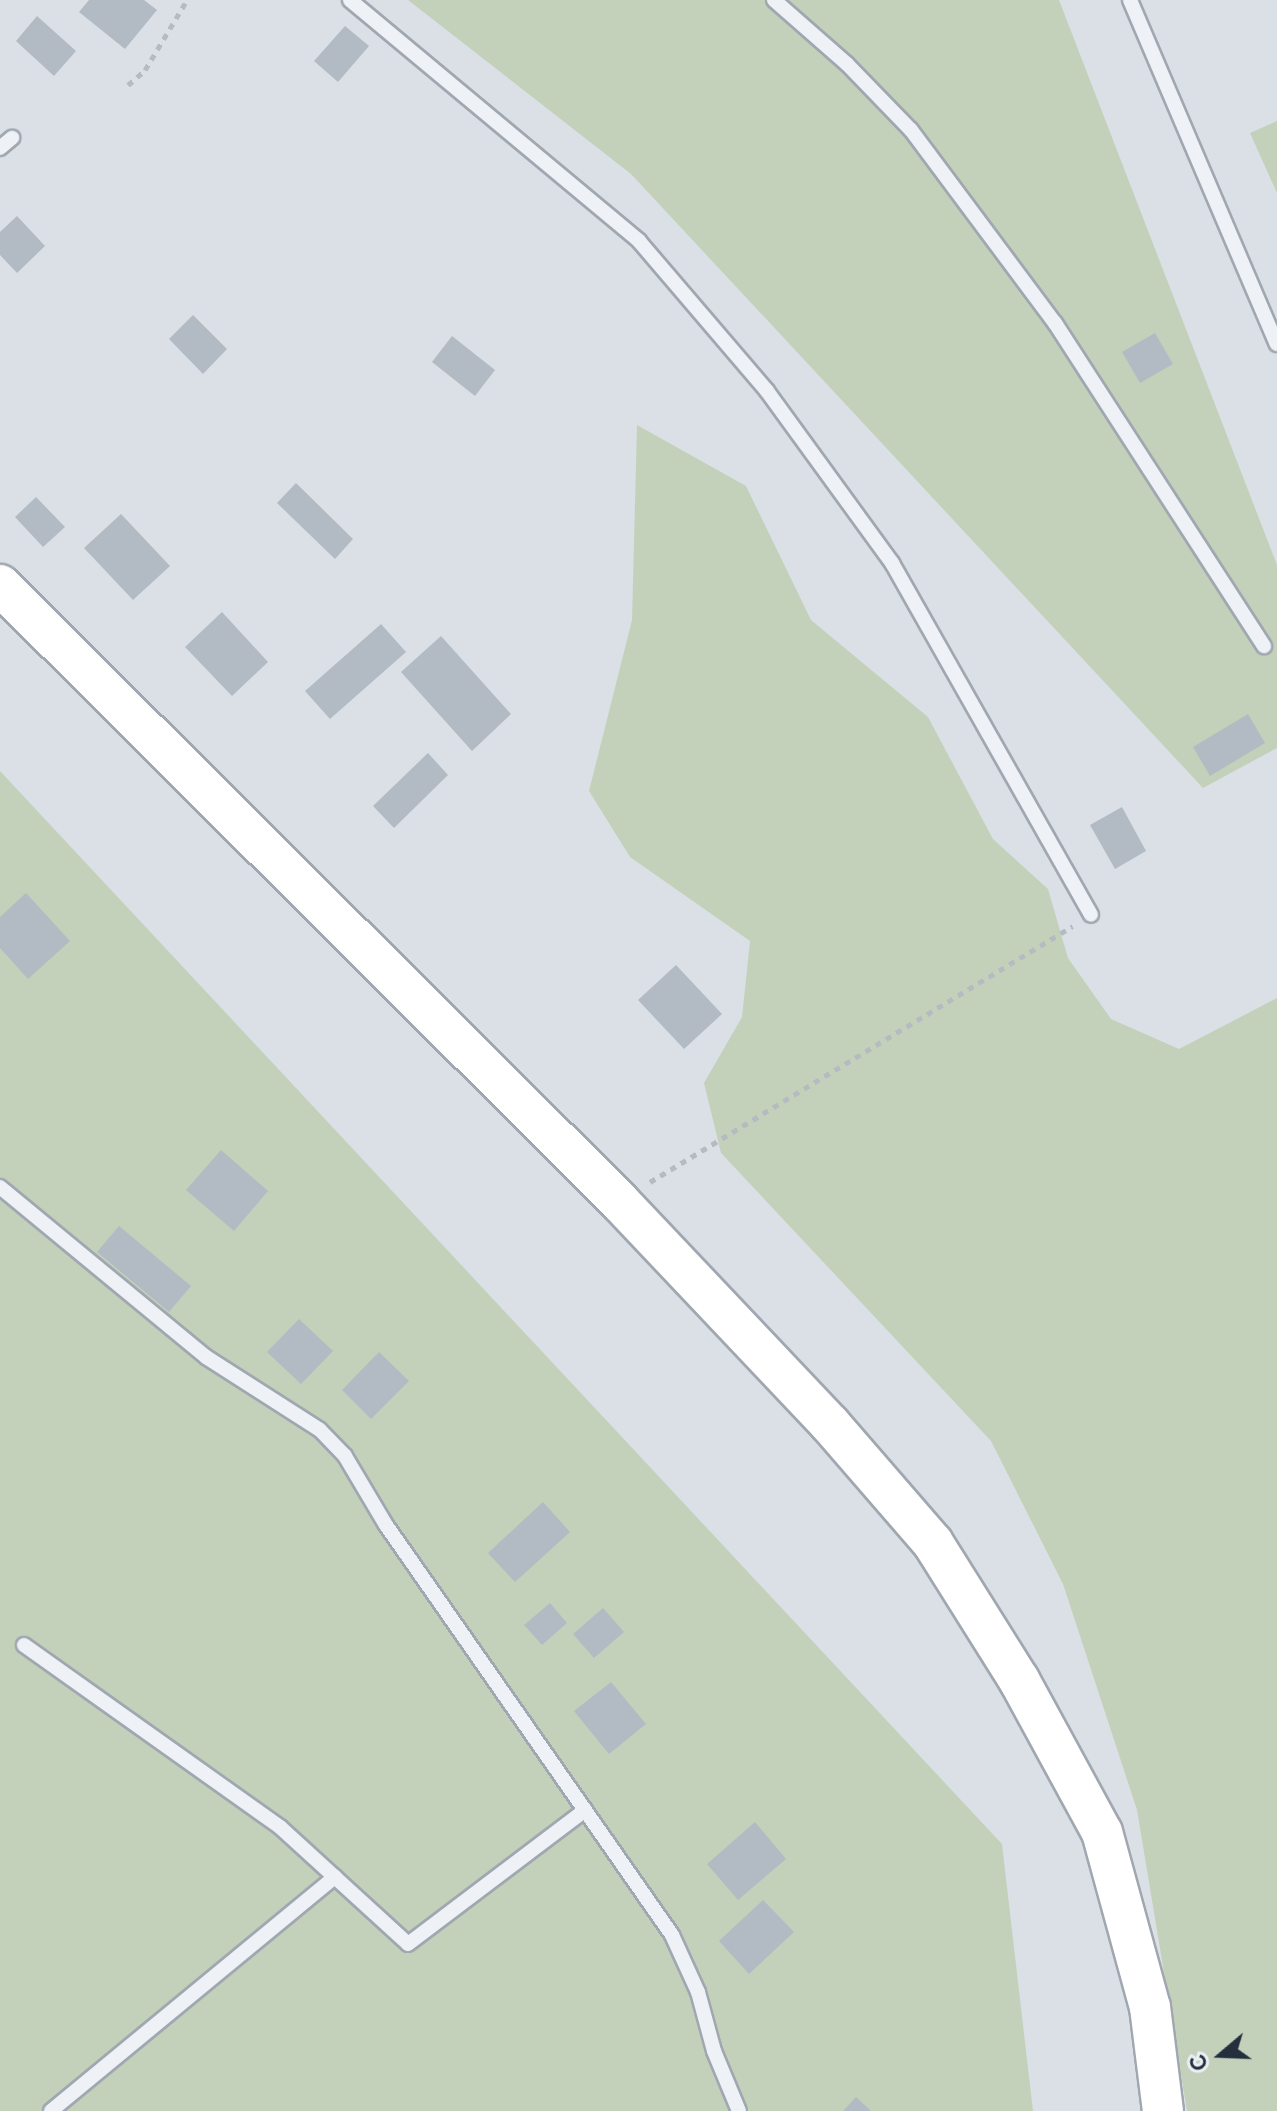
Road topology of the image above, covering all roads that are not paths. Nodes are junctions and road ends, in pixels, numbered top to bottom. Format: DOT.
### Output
graph roads {
  1 [pos="350,0"];
  2 [pos="774,0"];
  3 [pos="1130,0"];
  4 [pos="1277,344"];
  5 [pos="0,585"];
  6 [pos="1264,646"];
  7 [pos="1091,915"];
  8 [pos="0,1187"];
  9 [pos="24,1645"];
  10 [pos="585,1810"];
  11 [pos="335,1877"];
  12 [pos="51,2111"];
  13 [pos="739,2111"];
  14 [pos="1163,2111"];
  1 -- 7 [label="lane"];
  2 -- 6 [label="lane"];
  3 -- 4 [label="lane"];
  5 -- 14 [label="street"];
  8 -- 10 [label="lane"];
  9 -- 11 [label="lane"];
  10 -- 11 [label="lane"];
  10 -- 13 [label="lane"];
  11 -- 12 [label="lane"];
}
